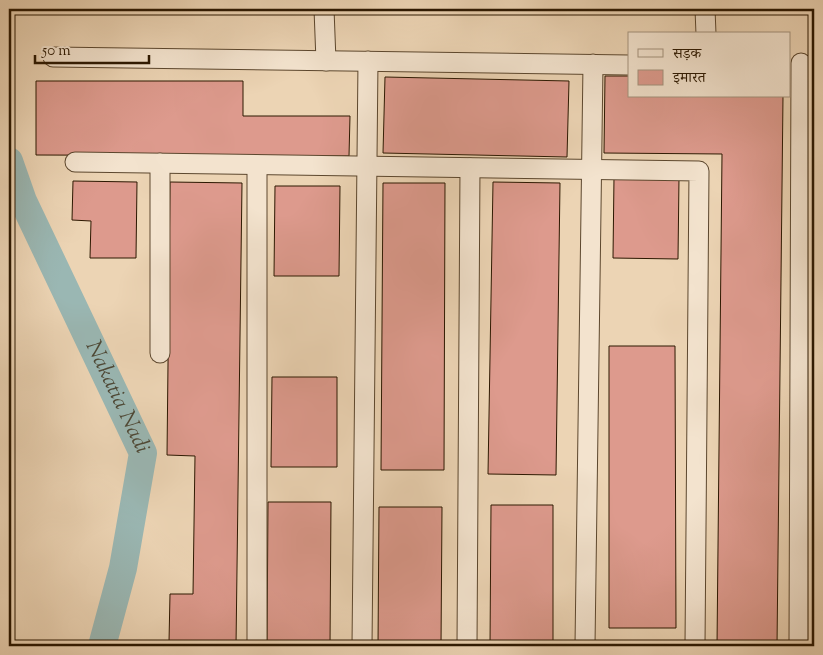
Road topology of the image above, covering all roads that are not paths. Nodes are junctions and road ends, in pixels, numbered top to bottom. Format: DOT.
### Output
graph roads {
  1 [pos="324,9"];
  2 [pos="705,9"];
  3 [pos="706,32"];
  4 [pos="53,57"];
  5 [pos="326,61"];
  6 [pos="368,61"];
  7 [pos="802,63"];
  8 [pos="593,64"];
  9 [pos="628,65"];
  10 [pos="75,162"];
  11 [pos="160,163"];
  12 [pos="257,165"];
  13 [pos="366,167"];
  14 [pos="808,167"];
  15 [pos="470,168"];
  16 [pos="592,170"];
  17 [pos="807,234"];
  18 [pos="160,353"];
  19 [pos="807,488"];
  20 [pos="814,572"];
  21 [pos="799,586"];
  22 [pos="257,646"];
  23 [pos="362,646"];
  24 [pos="466,646"];
  25 [pos="585,646"];
  26 [pos="695,646"];
  27 [pos="799,646"];
  1 -- 5 [label="street"];
  2 -- 3 [label="street"];
  4 -- 5 [label="street"];
  5 -- 6 [label="street"];
  6 -- 8 [label="street"];
  6 -- 13 [label="street"];
  7 -- 14 [label="street"];
  8 -- 9 [label="street"];
  8 -- 16 [label="street"];
  10 -- 11 [label="street"];
  11 -- 12 [label="street"];
  11 -- 18 [label="street"];
  12 -- 13 [label="street"];
  12 -- 22 [label="street"];
  13 -- 15 [label="street"];
  13 -- 23 [label="street"];
  14 -- 17 [label="street"];
  15 -- 16 [label="street"];
  15 -- 24 [label="street"];
  16 -- 25 [label="street"];
  16 -- 26 [label="street"];
  17 -- 19 [label="street"];
  19 -- 21 [label="street"];
  20 -- 21 [label="street"];
  21 -- 27 [label="street"];
}
